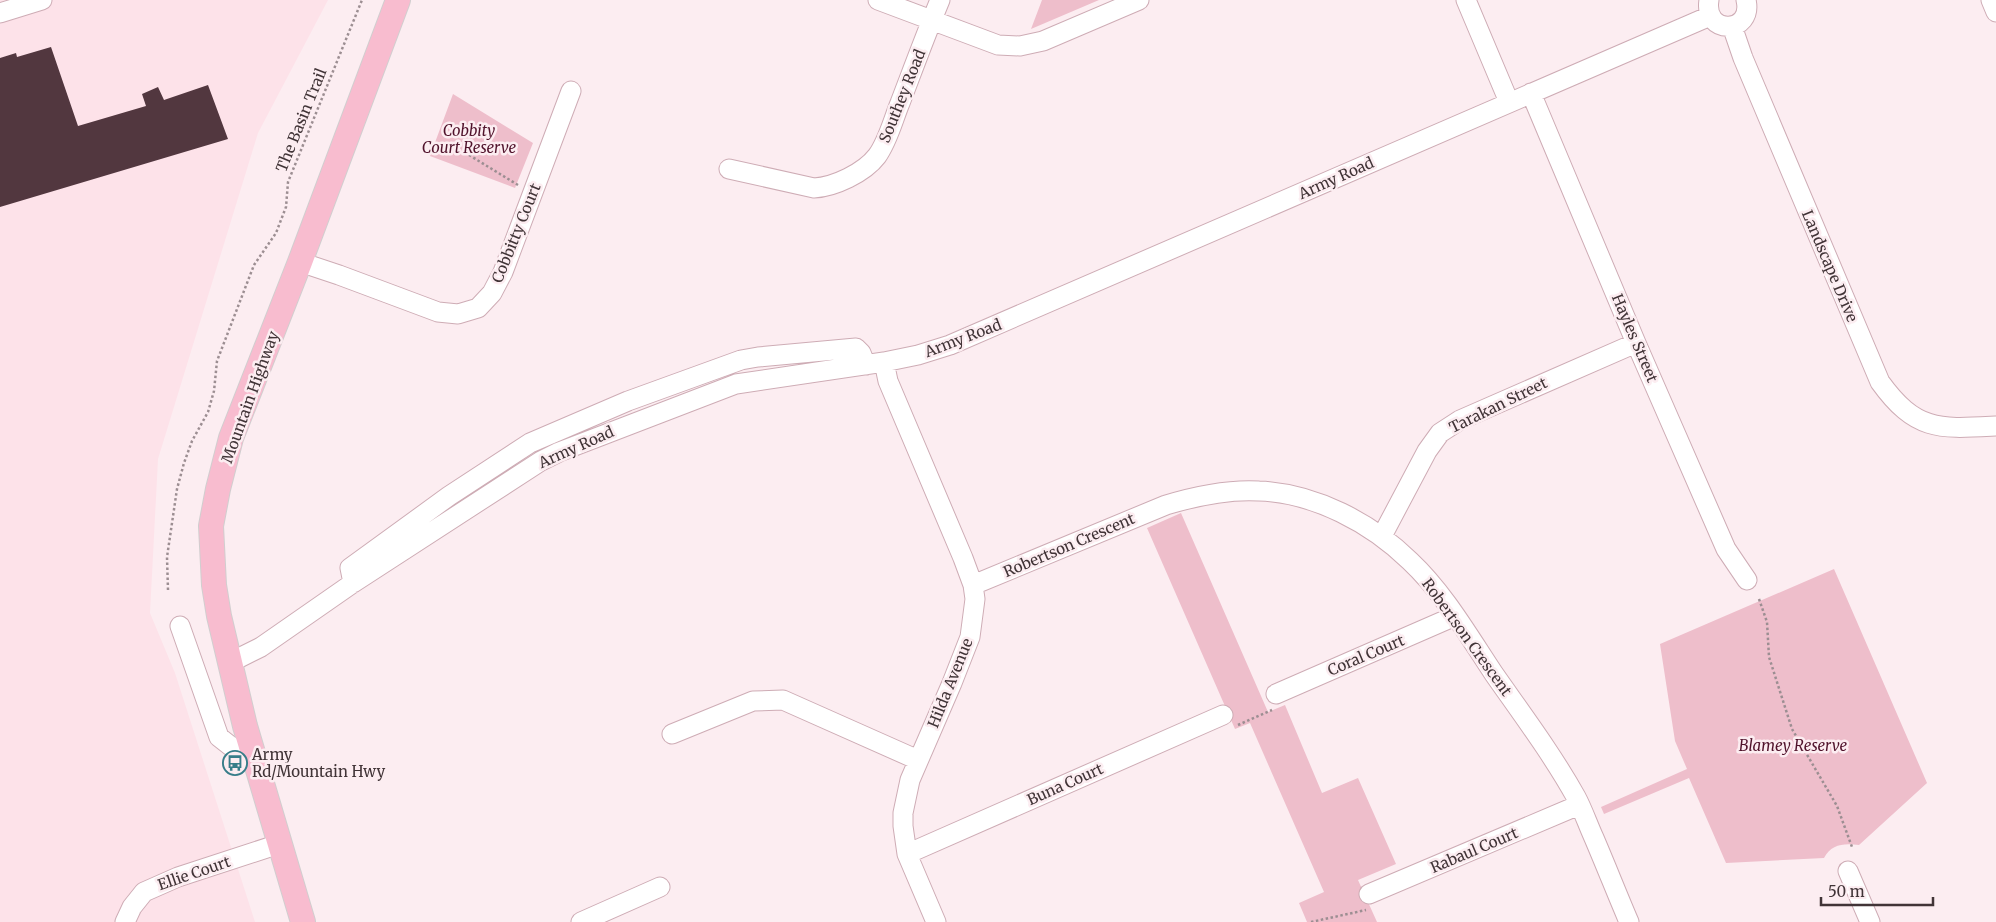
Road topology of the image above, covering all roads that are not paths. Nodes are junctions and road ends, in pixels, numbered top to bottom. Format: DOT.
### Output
graph roads {
  1 [pos="42,0"];
  2 [pos="398,0"];
  3 [pos="878,0"];
  4 [pos="940,0"];
  5 [pos="1139,0"];
  6 [pos="1466,0"];
  7 [pos="1746,0"];
  8 [pos="1991,0"];
  9 [pos="1710,8"];
  10 [pos="1996,12"];
  11 [pos="0,13"];
  12 [pos="932,21"];
  13 [pos="1732,26"];
  14 [pos="571,91"];
  15 [pos="1531,92"];
  16 [pos="1509,102"];
  17 [pos="729,169"];
  18 [pos="300,262"];
  19 [pos="1636,342"];
  20 [pos="884,362"];
  21 [pos="1996,426"];
  22 [pos="1382,536"];
  23 [pos="1747,580"];
  24 [pos="973,586"];
  25 [pos="1455,616"];
  26 [pos="180,626"];
  27 [pos="230,662"];
  28 [pos="1276,701"];
  29 [pos="1228,721"];
  30 [pos="672,734"];
  31 [pos="918,760"];
  32 [pos="256,766"];
  33 [pos="1579,805"];
  34 [pos="279,844"];
  35 [pos="907,854"];
  36 [pos="1848,871"];
  37 [pos="660,887"];
  38 [pos="1370,902"];
  39 [pos="125,922"];
  40 [pos="303,922"];
  41 [pos="581,922"];
  42 [pos="936,922"];
  43 [pos="1629,922"];
  44 [pos="1870,922"];
  1 -- 11 [label="street"];
  2 -- 18 [label="main road, Mountain Highway"];
  3 -- 12 [label="street"];
  4 -- 12 [label="street, Southey Road"];
  5 -- 12 [label="street"];
  6 -- 16 [label="street"];
  7 -- 13 [label="street"];
  8 -- 10 [label="street"];
  9 -- 13 [label="street"];
  9 -- 15 [label="street, Army Road"];
  12 -- 17 [label="street, Southey Road"];
  13 -- 21 [label="street, Landscape Drive"];
  14 -- 18 [label="street, Cobbitty Court"];
  15 -- 16 [label="street, Army Road"];
  15 -- 19 [label="street, Hayles Street"];
  16 -- 20 [label="street, Army Road"];
  18 -- 27 [label="main road, Mountain Highway"];
  19 -- 22 [label="street, Tarakan Street"];
  19 -- 23 [label="street, Hayles Street"];
  20 -- 24 [label="street, Hilda Avenue"];
  20 -- 27 [label="street, Army Road"];
  22 -- 24 [label="street, Robertson Crescent"];
  22 -- 25 [label="street, Robertson Crescent"];
  24 -- 31 [label="street, Hilda Avenue"];
  25 -- 28 [label="street, Coral Court"];
  25 -- 33 [label="street, Robertson Crescent"];
  26 -- 32 [label="street"];
  27 -- 32 [label="main road, Mountain Highway"];
  29 -- 35 [label="street, Buna Court"];
  30 -- 31 [label="street"];
  31 -- 35 [label="street, Hilda Avenue"];
  32 -- 34 [label="main road, Mountain Highway"];
  33 -- 38 [label="street, Rabaul Court"];
  33 -- 43 [label="street, Robertson Crescent"];
  34 -- 39 [label="street, Ellie Court"];
  34 -- 40 [label="main road, Mountain Highway"];
  35 -- 42 [label="street, Hilda Avenue"];
  36 -- 44 [label="street"];
  37 -- 41 [label="street"];
}
